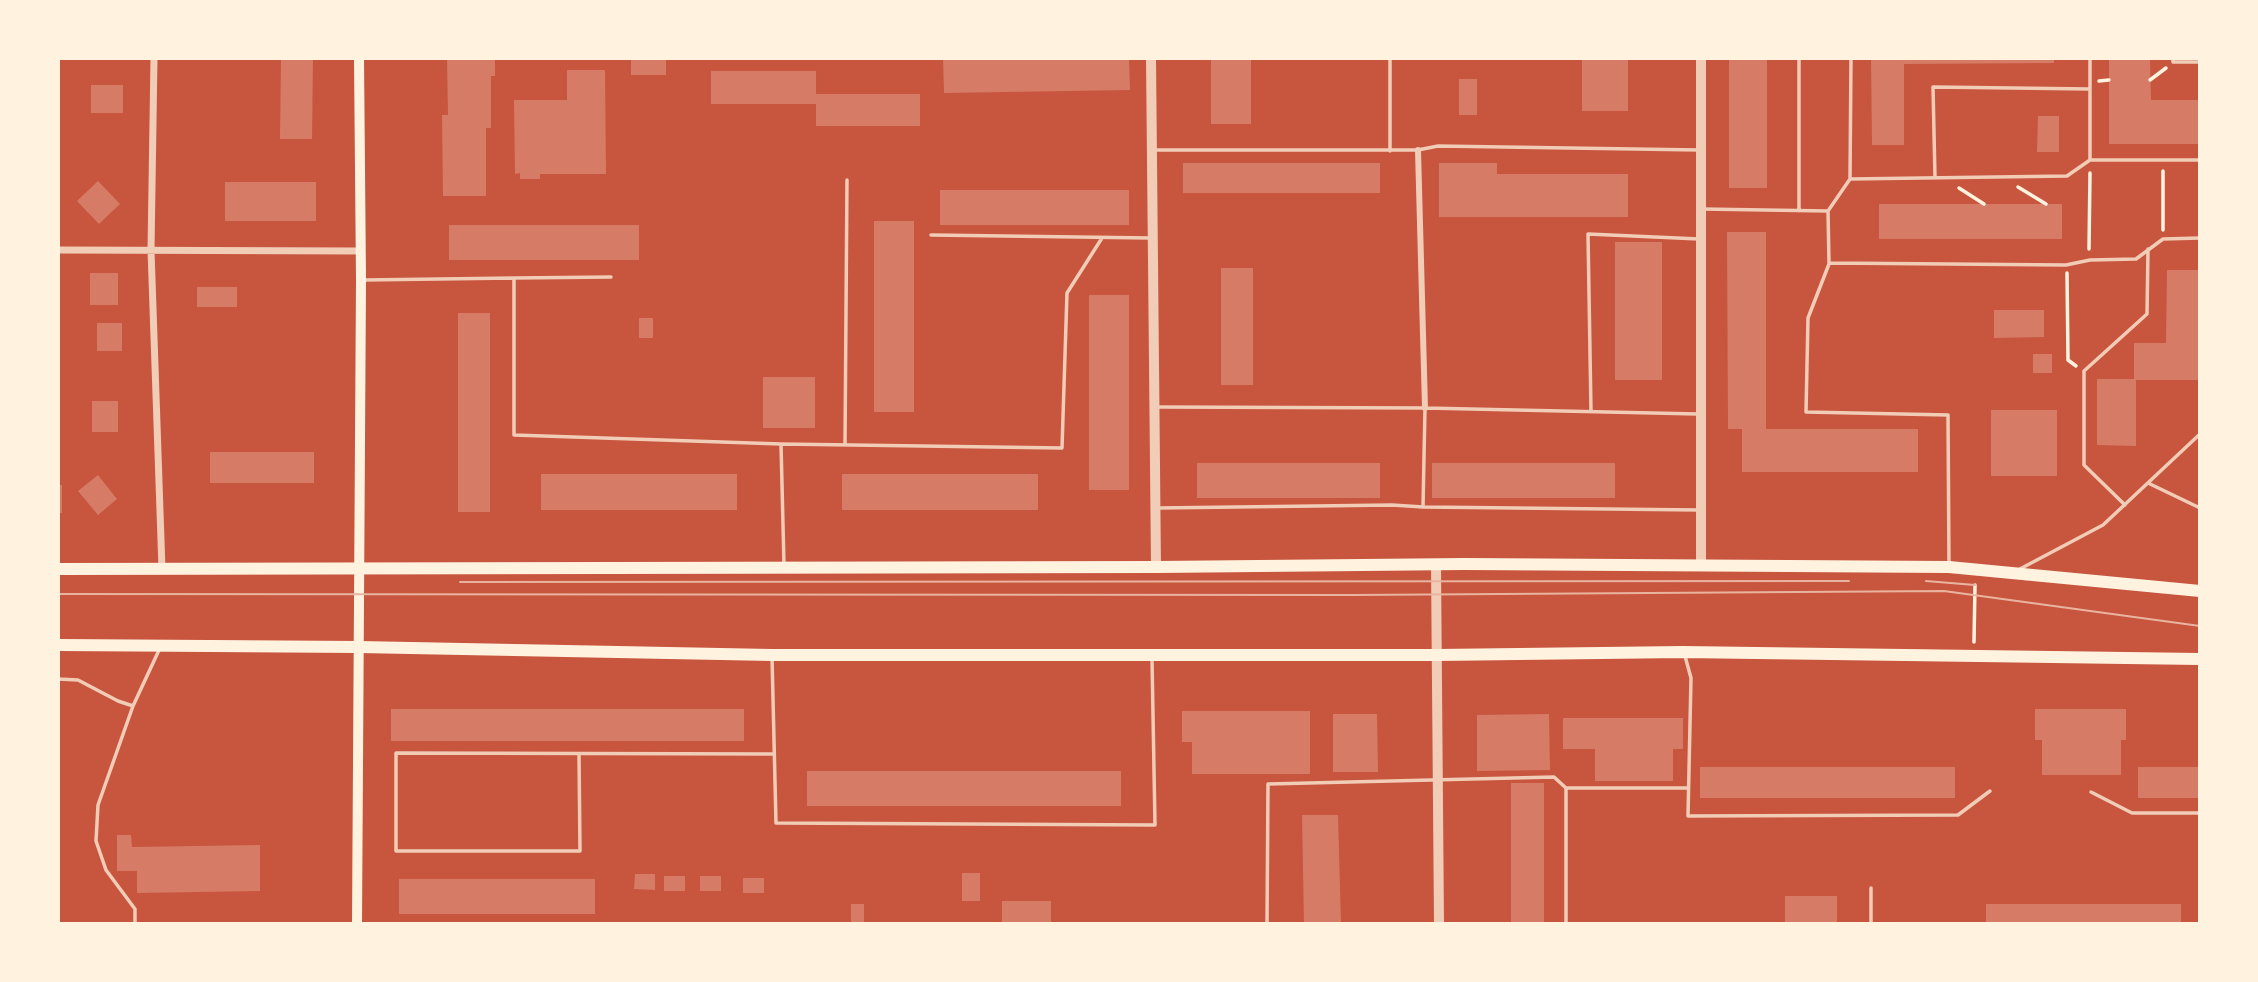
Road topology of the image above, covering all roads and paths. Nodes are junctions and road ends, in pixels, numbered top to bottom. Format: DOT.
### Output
graph roads {
  1 [pos="154,58"];
  2 [pos="359,58"];
  3 [pos="1151,58"];
  4 [pos="1391,58"];
  5 [pos="1701,58"];
  6 [pos="1799,58"];
  7 [pos="1851,58"];
  8 [pos="2090,58"];
  9 [pos="2173,60"];
  10 [pos="2200,62"];
  11 [pos="2150,80"];
  12 [pos="2091,89"];
  13 [pos="1152,150"];
  14 [pos="1418,150"];
  15 [pos="1701,150"];
  16 [pos="1391,151"];
  17 [pos="2091,160"];
  18 [pos="2163,160"];
  19 [pos="2200,160"];
  20 [pos="2000,177"];
  21 [pos="1935,178"];
  22 [pos="1942,178"];
  23 [pos="1850,179"];
  24 [pos="847,180"];
  25 [pos="1984,204"];
  26 [pos="2046,204"];
  27 [pos="1702,209"];
  28 [pos="1799,211"];
  29 [pos="1828,211"];
  30 [pos="2163,230"];
  31 [pos="931,235"];
  32 [pos="1101,238"];
  33 [pos="1152,238"];
  34 [pos="1701,239"];
  35 [pos="2200,239"];
  36 [pos="58,250"];
  37 [pos="152,250"];
  38 [pos="2148,250"];
  39 [pos="361,251"];
  40 [pos="2090,254"];
  41 [pos="2090,260"];
  42 [pos="1829,264"];
  43 [pos="2066,265"];
  44 [pos="611,277"];
  45 [pos="513,278"];
  46 [pos="361,280"];
  47 [pos="2084,371"];
  48 [pos="1154,407"];
  49 [pos="1424,408"];
  50 [pos="1591,411"];
  51 [pos="1701,414"];
  52 [pos="2200,434"];
  53 [pos="780,444"];
  54 [pos="845,445"];
  55 [pos="2148,483"];
  56 [pos="2125,505"];
  57 [pos="1155,508"];
  58 [pos="1423,508"];
  59 [pos="2200,508"];
  60 [pos="1701,510"];
  61 [pos="1436,565"];
  62 [pos="784,566"];
  63 [pos="1701,566"];
  64 [pos="1156,567"];
  65 [pos="359,568"];
  66 [pos="1949,568"];
  67 [pos="58,569"];
  68 [pos="162,569"];
  69 [pos="2013,573"];
  70 [pos="1975,582"];
  71 [pos="2200,591"];
  72 [pos="1975,642"];
  73 [pos="58,645"];
  74 [pos="162,645"];
  75 [pos="359,647"];
  76 [pos="1683,652"];
  77 [pos="1152,654"];
  78 [pos="772,655"];
  79 [pos="1437,655"];
  80 [pos="2200,659"];
  81 [pos="58,679"];
  82 [pos="133,706"];
  83 [pos="579,754"];
  84 [pos="775,754"];
  85 [pos="1437,781"];
  86 [pos="1566,788"];
  87 [pos="1688,788"];
  88 [pos="1990,791"];
  89 [pos="2091,792"];
  90 [pos="2200,813"];
  91 [pos="1871,888"];
  92 [pos="135,924"];
  93 [pos="356,924"];
  94 [pos="1267,924"];
  95 [pos="1439,924"];
  96 [pos="1566,924"];
  97 [pos="1871,924"];
  1 -- 37 [label="street"];
  2 -- 39 [label="main road"];
  3 -- 13 [label="street"];
  4 -- 16 [label="lane"];
  5 -- 15 [label="street"];
  6 -- 28 [label="lane"];
  7 -- 23 [label="lane"];
  8 -- 12 [label="lane"];
  9 -- 10 [label="lane"];
  9 -- 11 [label="path"];
  12 -- 17 [label="lane"];
  12 -- 21 [label="lane"];
  13 -- 16 [label="lane"];
  13 -- 33 [label="street"];
  14 -- 15 [label="lane"];
  14 -- 16 [label="lane"];
  14 -- 49 [label="street"];
  15 -- 27 [label="street"];
  17 -- 18 [label="lane"];
  17 -- 20 [label="lane"];
  17 -- 40 [label="path"];
  18 -- 19 [label="lane"];
  18 -- 30 [label="path"];
  20 -- 22 [label="lane"];
  20 -- 26 [label="path"];
  21 -- 22 [label="lane"];
  21 -- 23 [label="lane"];
  22 -- 25 [label="path"];
  23 -- 29 [label="lane"];
  24 -- 54 [label="lane"];
  27 -- 28 [label="lane"];
  27 -- 34 [label="street"];
  28 -- 29 [label="lane"];
  29 -- 42 [label="lane"];
  31 -- 32 [label="lane"];
  32 -- 33 [label="lane"];
  32 -- 54 [label="lane"];
  33 -- 48 [label="street"];
  34 -- 50 [label="lane"];
  34 -- 51 [label="street"];
  35 -- 38 [label="lane"];
  36 -- 37 [label="street"];
  37 -- 39 [label="street"];
  37 -- 68 [label="street"];
  38 -- 41 [label="lane"];
  38 -- 47 [label="lane"];
  39 -- 46 [label="main road"];
  40 -- 41 [label="lane"];
  41 -- 43 [label="lane"];
  42 -- 43 [label="lane"];
  42 -- 66 [label="lane"];
  43 -- 47 [label="path"];
  44 -- 45 [label="lane"];
  45 -- 46 [label="lane"];
  45 -- 53 [label="lane"];
  46 -- 65 [label="main road"];
  47 -- 56 [label="lane"];
  48 -- 49 [label="lane"];
  48 -- 57 [label="street"];
  49 -- 50 [label="lane"];
  49 -- 58 [label="lane"];
  50 -- 51 [label="lane"];
  51 -- 60 [label="street"];
  52 -- 55 [label="lane"];
  53 -- 54 [label="lane"];
  53 -- 62 [label="lane"];
  55 -- 56 [label="lane"];
  55 -- 59 [label="lane"];
  56 -- 69 [label="lane"];
  57 -- 58 [label="lane"];
  57 -- 64 [label="street"];
  58 -- 60 [label="lane"];
  60 -- 63 [label="street"];
  61 -- 63 [label="main road"];
  61 -- 64 [label="main road"];
  61 -- 79 [label="street"];
  62 -- 64 [label="main road"];
  62 -- 65 [label="main road"];
  63 -- 66 [label="main road"];
  65 -- 68 [label="main road"];
  65 -- 75 [label="main road"];
  66 -- 69 [label="main road"];
  67 -- 68 [label="main road"];
  69 -- 71 [label="main road"];
  70 -- 72 [label="path"];
  73 -- 74 [label="main road"];
  74 -- 75 [label="main road"];
  74 -- 82 [label="lane"];
  75 -- 78 [label="main road"];
  75 -- 93 [label="main road"];
  76 -- 79 [label="main road"];
  76 -- 80 [label="main road"];
  76 -- 87 [label="lane"];
  77 -- 78 [label="main road"];
  77 -- 79 [label="main road"];
  77 -- 84 [label="lane"];
  78 -- 84 [label="lane"];
  79 -- 85 [label="street"];
  81 -- 82 [label="lane"];
  82 -- 92 [label="lane"];
  83 -- 83 [label="lane"];
  83 -- 84 [label="lane"];
  85 -- 86 [label="lane"];
  85 -- 94 [label="lane"];
  85 -- 95 [label="street"];
  86 -- 87 [label="lane"];
  86 -- 96 [label="lane"];
  87 -- 88 [label="lane"];
  89 -- 90 [label="lane"];
  91 -- 97 [label="lane"];
}
